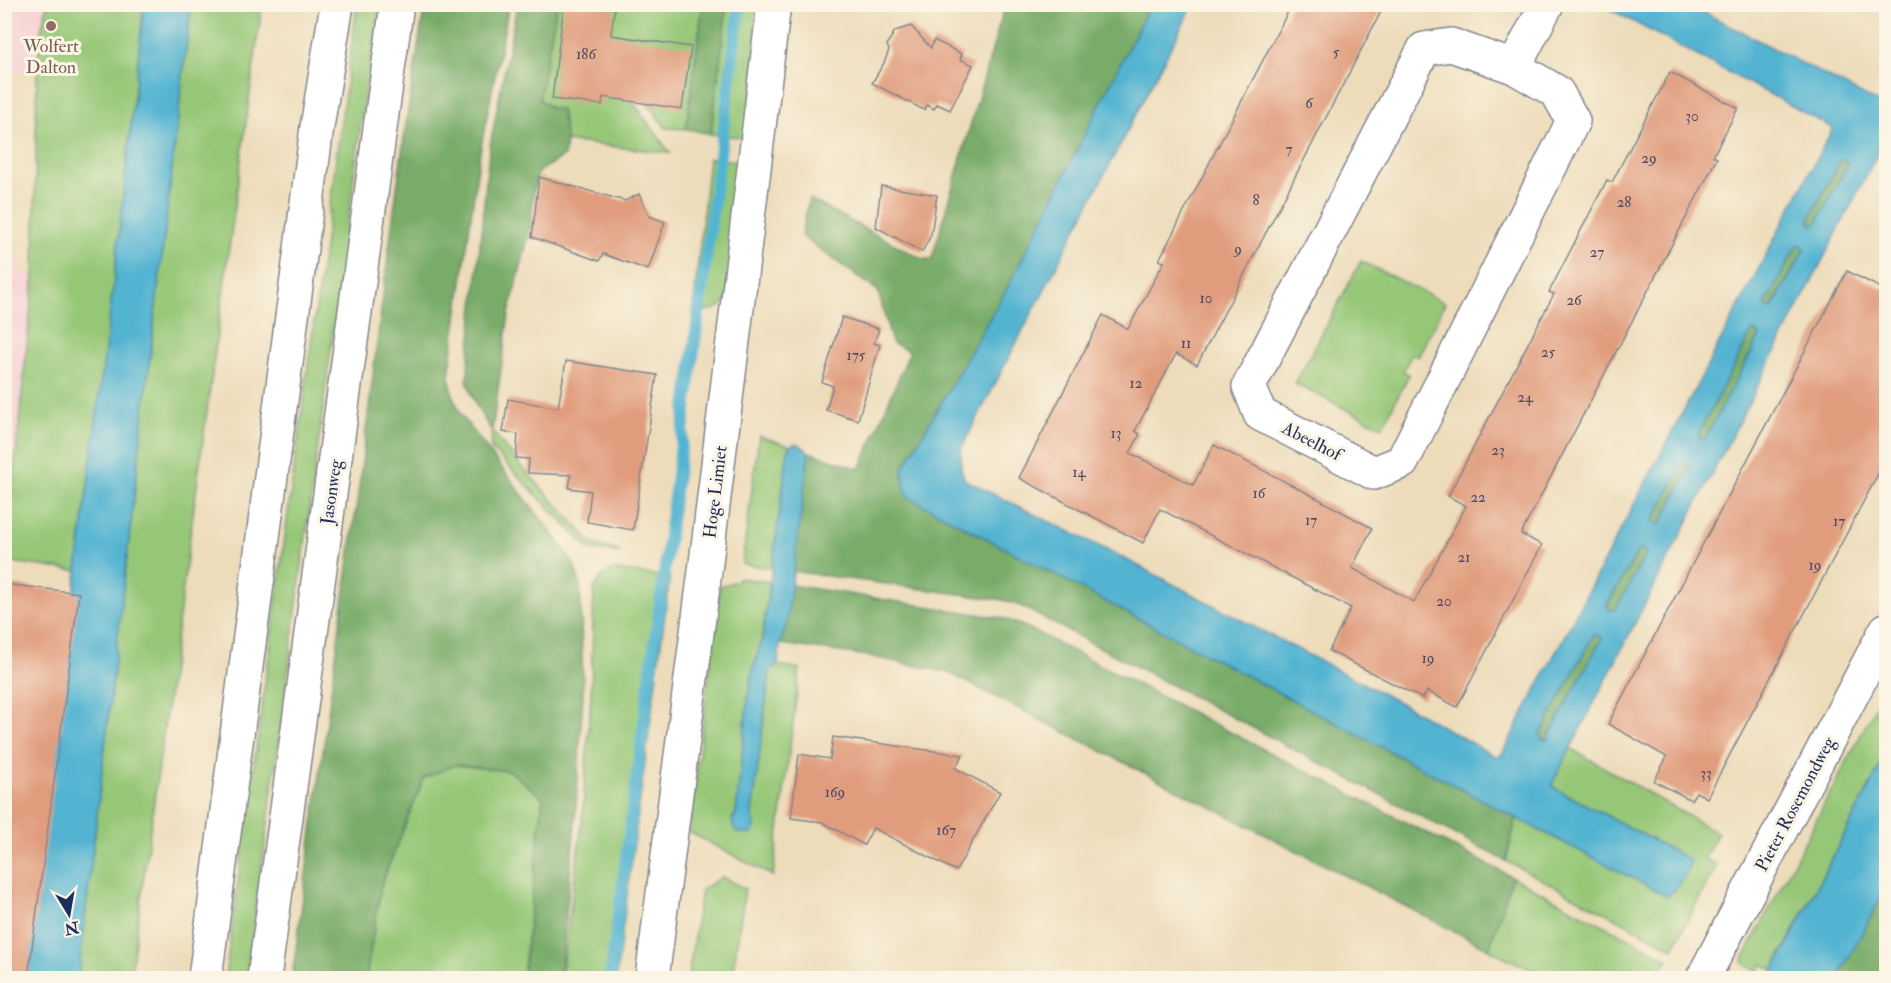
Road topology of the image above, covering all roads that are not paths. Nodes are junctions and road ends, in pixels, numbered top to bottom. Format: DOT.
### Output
graph roads {
  1 [pos="336,4"];
  2 [pos="397,4"];
  3 [pos="774,4"];
  4 [pos="1547,4"];
  5 [pos="1514,68"];
  6 [pos="1887,630"];
  7 [pos="205,978"];
  8 [pos="264,978"];
  9 [pos="652,978"];
  10 [pos="1703,978"];
  1 -- 7 [label="street"];
  2 -- 8 [label="street, Jasonweg"];
  3 -- 9 [label="street, Hoge Limiet"];
  4 -- 5 [label="street"];
  5 -- 5 [label="street, Abeelhof"];
  6 -- 10 [label="street, Pieter Rosemondweg"];
}
